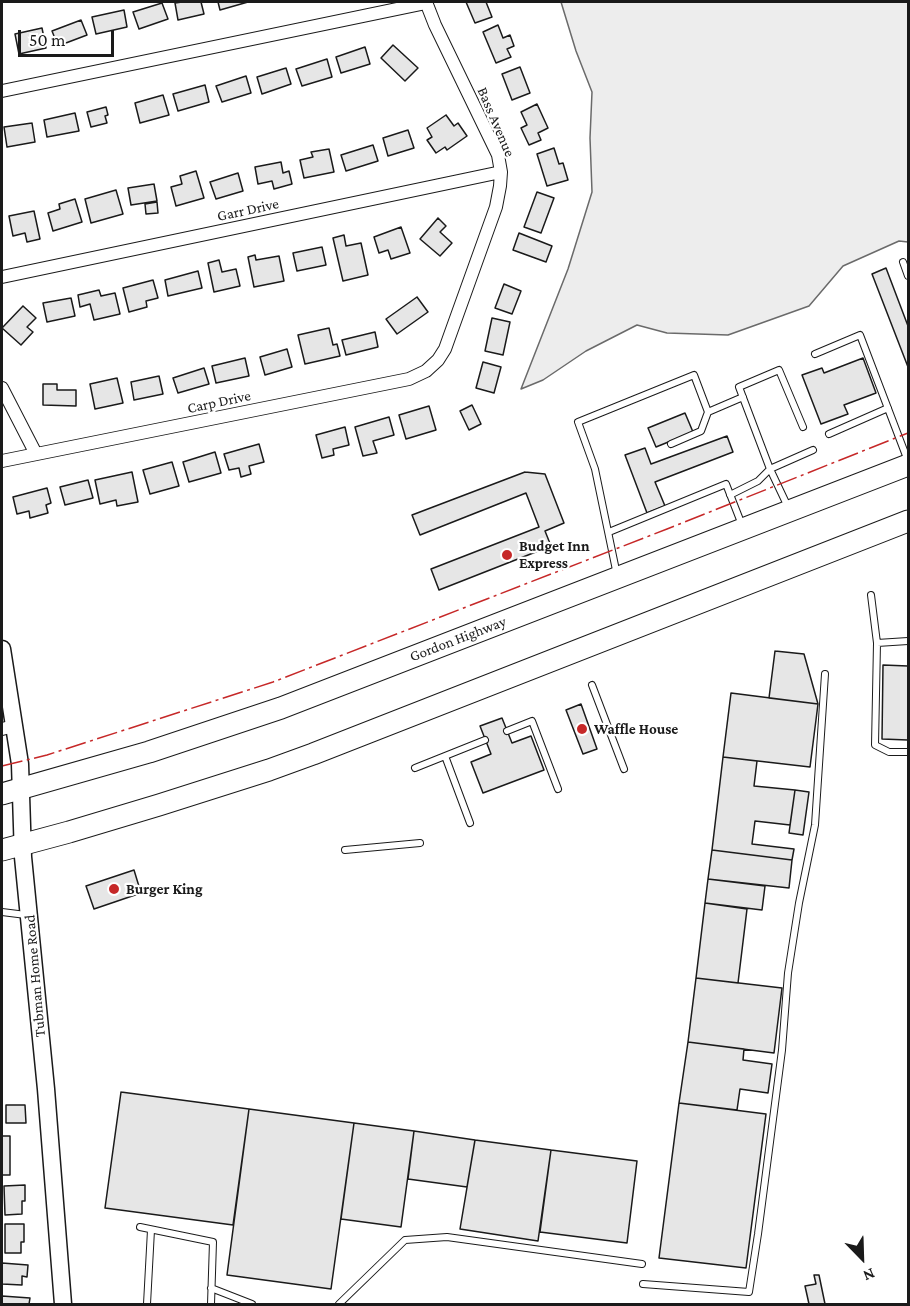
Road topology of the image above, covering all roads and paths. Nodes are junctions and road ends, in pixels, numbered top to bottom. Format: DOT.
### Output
graph roads {
  1 [pos="426,2"];
  2 [pos="2,91"];
  3 [pos="501,172"];
  4 [pos="903,262"];
  5 [pos="909,276"];
  6 [pos="2,277"];
  7 [pos="815,354"];
  8 [pos="438,360"];
  9 [pos="2,388"];
  10 [pos="743,397"];
  11 [pos="888,408"];
  12 [pos="708,412"];
  13 [pos="803,427"];
  14 [pos="829,434"];
  15 [pos="671,444"];
  16 [pos="813,450"];
  17 [pos="36,454"];
  18 [pos="2,461"];
  19 [pos="909,463"];
  20 [pos="770,469"];
  21 [pos="730,495"];
  22 [pos="789,510"];
  23 [pos="909,521"];
  24 [pos="743,528"];
  25 [pos="609,532"];
  26 [pos="618,578"];
  27 [pos="871,595"];
  28 [pos="909,641"];
  29 [pos="877,643"];
  30 [pos="2,649"];
  31 [pos="825,674"];
  32 [pos="592,685"];
  33 [pos="8,727"];
  34 [pos="507,731"];
  35 [pos="485,740"];
  36 [pos="909,752"];
  37 [pos="445,756"];
  38 [pos="415,768"];
  39 [pos="624,769"];
  40 [pos="558,789"];
  41 [pos="11,791"];
  42 [pos="470,823"];
  43 [pos="420,843"];
  44 [pos="23,845"];
  45 [pos="2,850"];
  46 [pos="345,850"];
  47 [pos="2,912"];
  48 [pos="29,915"];
  49 [pos="140,1227"];
  50 [pos="151,1230"];
  51 [pos="642,1264"];
  52 [pos="644,1284"];
  53 [pos="211,1288"];
  54 [pos="63,1305"];
  55 [pos="147,1305"];
  56 [pos="211,1305"];
  57 [pos="252,1305"];
  58 [pos="339,1305"];
  1 -- 2 [label="street"];
  1 -- 3 [label="street, Bass Avenue"];
  3 -- 6 [label="street, Garr Drive"];
  3 -- 8 [label="street, Bass Avenue"];
  4 -- 5 [label="lane"];
  7 -- 11 [label="lane"];
  8 -- 17 [label="street, Carp Drive"];
  9 -- 17 [label="street"];
  10 -- 12 [label="lane"];
  10 -- 13 [label="lane"];
  10 -- 20 [label="lane"];
  11 -- 14 [label="lane"];
  11 -- 19 [label="lane"];
  12 -- 15 [label="lane"];
  12 -- 25 [label="lane"];
  16 -- 20 [label="lane"];
  17 -- 18 [label="street, Carp Drive"];
  19 -- 22 [label="highway, Gordon Highway"];
  20 -- 21 [label="lane"];
  20 -- 22 [label="lane"];
  21 -- 24 [label="lane"];
  21 -- 25 [label="lane"];
  22 -- 24 [label="highway, Gordon Highway"];
  23 -- 44 [label="highway"];
  24 -- 26 [label="highway, Gordon Highway"];
  25 -- 26 [label="lane"];
  26 -- 41 [label="highway, Gordon Highway"];
  27 -- 29 [label="lane"];
  28 -- 29 [label="lane"];
  29 -- 36 [label="lane"];
  30 -- 33 [label="street, Tubman Home Road"];
  31 -- 52 [label="lane"];
  32 -- 39 [label="lane"];
  33 -- 41 [label="street, Tubman Home Road"];
  34 -- 40 [label="lane"];
  35 -- 37 [label="lane"];
  37 -- 38 [label="lane"];
  37 -- 42 [label="lane"];
  41 -- 44 [label="street, Tubman Home Road"];
  43 -- 46 [label="lane"];
  44 -- 45 [label="highway"];
  44 -- 48 [label="street, Tubman Home Road"];
  47 -- 48 [label="lane"];
  48 -- 54 [label="street, Tubman Home Road"];
  49 -- 50 [label="lane"];
  50 -- 53 [label="lane"];
  50 -- 55 [label="lane"];
  51 -- 58 [label="lane"];
  53 -- 56 [label="lane"];
  53 -- 57 [label="lane"];
}
